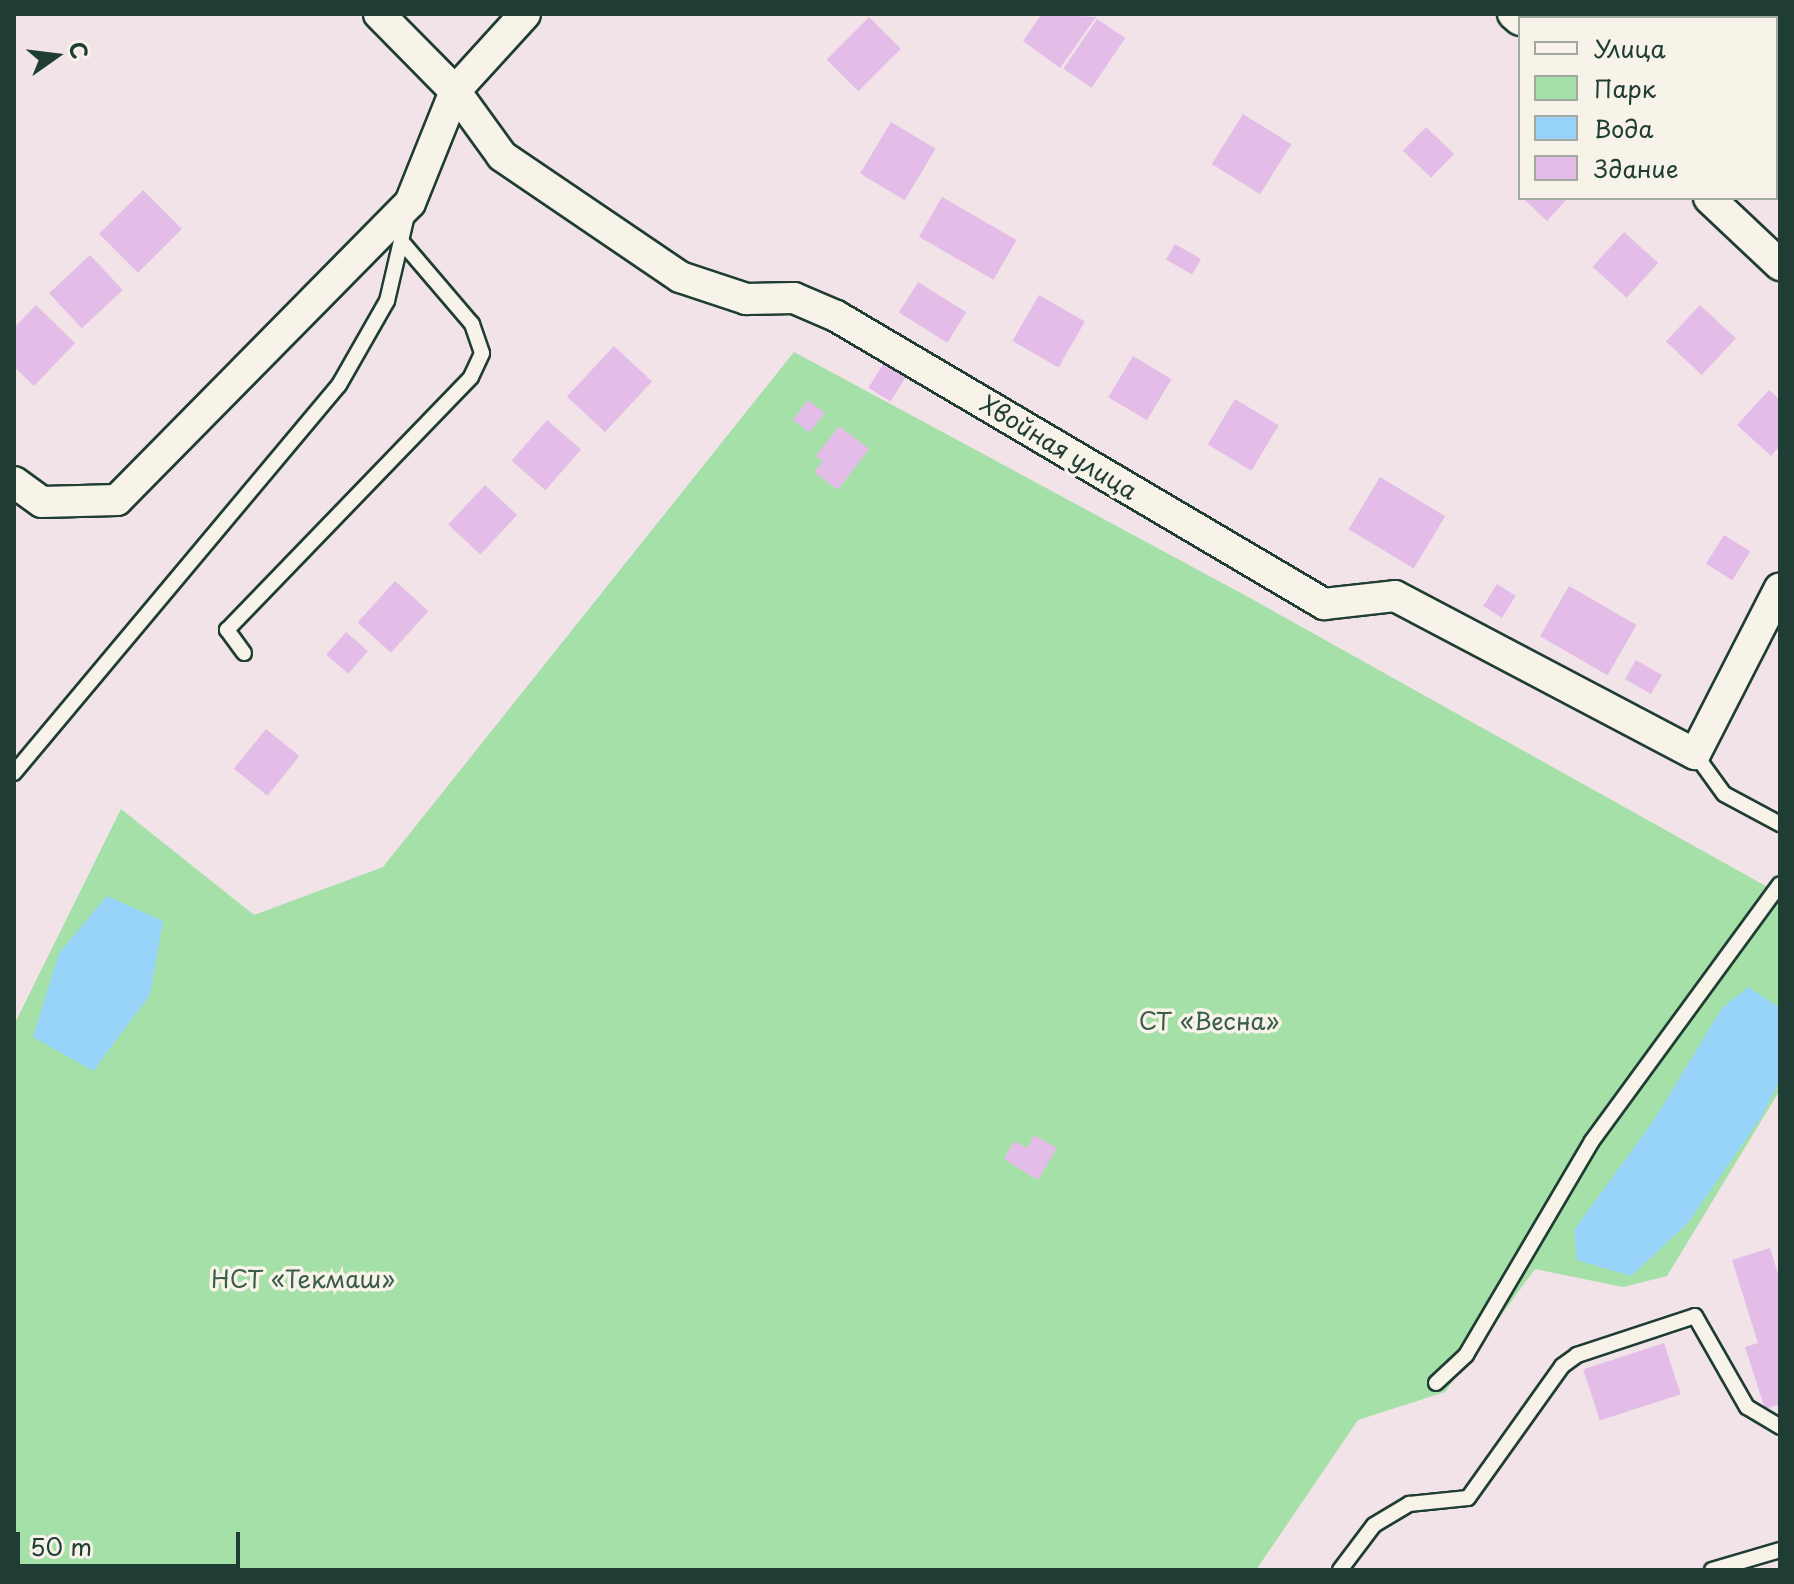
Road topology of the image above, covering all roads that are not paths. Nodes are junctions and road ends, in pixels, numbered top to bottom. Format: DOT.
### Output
graph roads {
  1 [pos="379,14"];
  2 [pos="525,14"];
  3 [pos="455,91"];
  4 [pos="1711,200"];
  5 [pos="410,203"];
  6 [pos="401,241"];
  7 [pos="1780,265"];
  8 [pos="14,482"];
  9 [pos="1780,588"];
  10 [pos="244,653"];
  11 [pos="1695,754"];
  12 [pos="14,773"];
  13 [pos="1780,824"];
  14 [pos="1780,884"];
  15 [pos="1436,1383"];
  16 [pos="1780,1427"];
  17 [pos="1780,1550"];
  18 [pos="1340,1570"];
  19 [pos="1712,1570"];
  1 -- 3 [label="street, Хвойная улица"];
  2 -- 3 [label="street"];
  3 -- 5 [label="street"];
  3 -- 11 [label="street, Хвойная улица"];
  4 -- 7 [label="street"];
  5 -- 6 [label="lane"];
  5 -- 8 [label="street"];
  6 -- 10 [label="lane"];
  6 -- 12 [label="lane"];
  9 -- 11 [label="street"];
  11 -- 13 [label="lane"];
  14 -- 15 [label="lane"];
  16 -- 18 [label="lane"];
  17 -- 19 [label="lane"];
}
